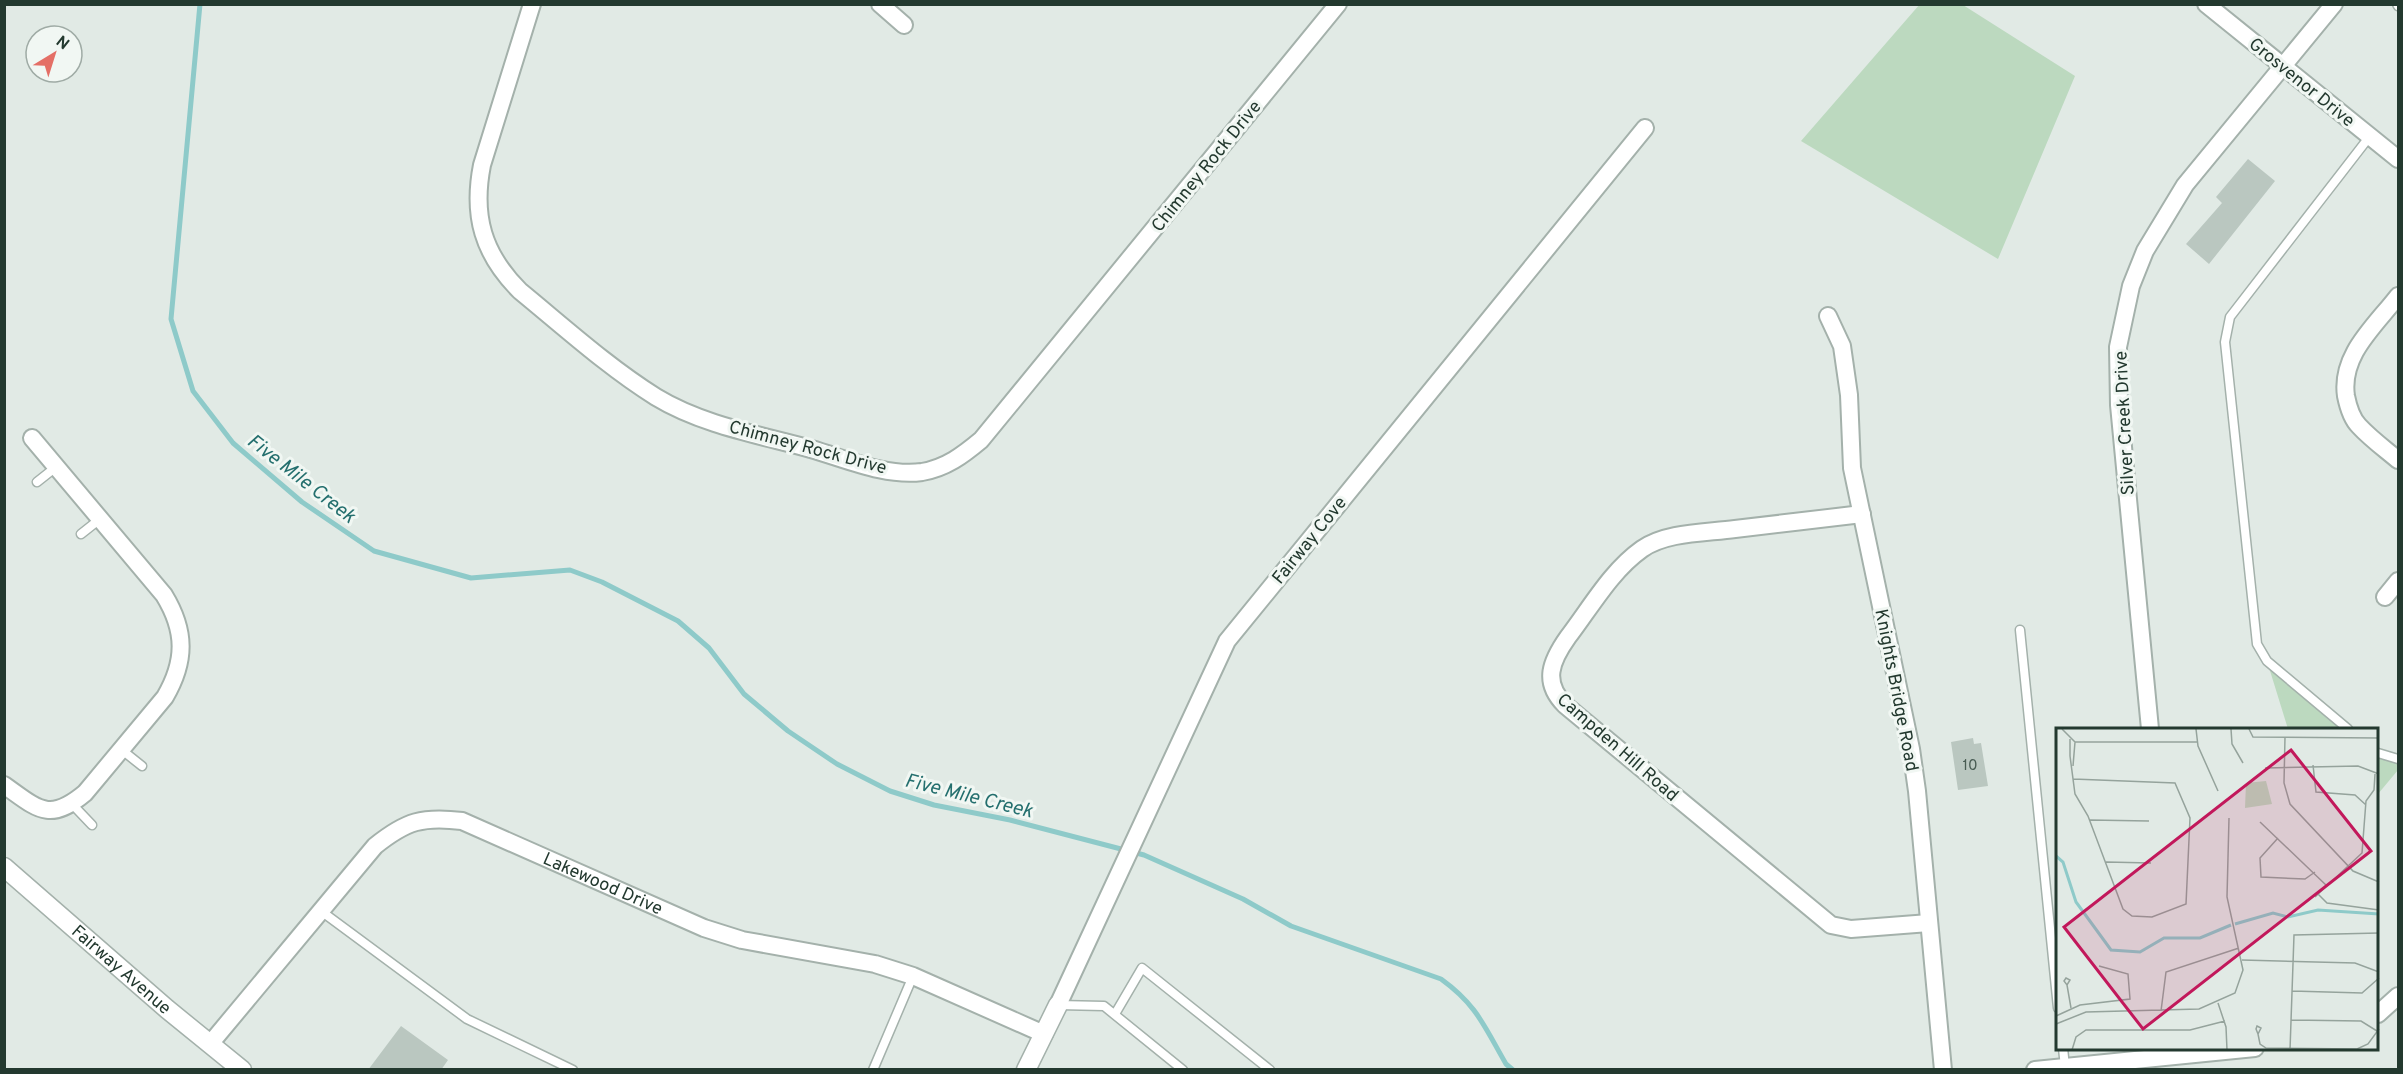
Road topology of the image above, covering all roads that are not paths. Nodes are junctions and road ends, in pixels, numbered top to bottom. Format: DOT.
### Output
graph roads {
  1 [pos="532,4"];
  2 [pos="880,4"];
  3 [pos="1338,4"];
  4 [pos="2206,4"];
  5 [pos="2334,4"];
  6 [pos="904,24"];
  7 [pos="2284,67"];
  8 [pos="1645,128"];
  9 [pos="2370,136"];
  10 [pos="2398,159"];
  11 [pos="2397,302"];
  12 [pos="1828,316"];
  13 [pos="32,438"];
  14 [pos="2398,460"];
  15 [pos="56,467"];
  16 [pos="37,482"];
  17 [pos="1862,514"];
  18 [pos="100,519"];
  19 [pos="81,534"];
  20 [pos="2398,581"];
  21 [pos="2385,597"];
  22 [pos="2020,630"];
  23 [pos="2150,728"];
  24 [pos="2347,728"];
  25 [pos="122,750"];
  26 [pos="2379,753"];
  27 [pos="2398,759"];
  28 [pos="142,766"];
  29 [pos="4,785"];
  30 [pos="72,804"];
  31 [pos="92,825"];
  32 [pos="4,867"];
  33 [pos="321,911"];
  34 [pos="1929,923"];
  35 [pos="914,976"];
  36 [pos="2056,988"];
  37 [pos="2398,996"];
  38 [pos="1058,1005"];
  39 [pos="2379,1013"];
  40 [pos="1115,1014"];
  41 [pos="1044,1034"];
  42 [pos="210,1044"];
  43 [pos="2063,1050"];
  44 [pos="2240,1050"];
  45 [pos="2181,1058"];
  46 [pos="2065,1067"];
  47 [pos="242,1070"];
  48 [pos="573,1070"];
  49 [pos="873,1070"];
  50 [pos="1026,1070"];
  51 [pos="1183,1070"];
  52 [pos="1270,1070"];
  53 [pos="1943,1070"];
  54 [pos="2035,1070"];
  1 -- 3 [label="street, Chimney Rock Drive"];
  2 -- 6 [label="street"];
  4 -- 7 [label="street, Grosvenor Drive"];
  5 -- 7 [label="street, Silver Creek Drive"];
  7 -- 9 [label="street, Grosvenor Drive"];
  7 -- 23 [label="street, Silver Creek Drive"];
  8 -- 38 [label="street, Fairway Cove"];
  9 -- 10 [label="street, Grosvenor Drive"];
  9 -- 24 [label="lane"];
  11 -- 14 [label="street"];
  12 -- 17 [label="street, Knights Bridge Road"];
  13 -- 15 [label="street"];
  15 -- 16 [label="lane"];
  15 -- 18 [label="street"];
  17 -- 34 [label="street, Knights Bridge Road"];
  17 -- 34 [label="street, Campden Hill Road"];
  18 -- 19 [label="lane"];
  18 -- 25 [label="street"];
  20 -- 21 [label="street"];
  22 -- 36 [label="lane"];
  25 -- 28 [label="lane"];
  25 -- 30 [label="street"];
  26 -- 27 [label="lane"];
  29 -- 30 [label="street"];
  30 -- 31 [label="lane"];
  32 -- 42 [label="street, Fairway Avenue"];
  33 -- 35 [label="street, Lakewood Drive"];
  33 -- 42 [label="street, Lakewood Drive"];
  33 -- 48 [label="lane"];
  34 -- 53 [label="street, Knights Bridge Road"];
  35 -- 41 [label="street, Lakewood Drive"];
  35 -- 49 [label="lane"];
  37 -- 39 [label="street"];
  38 -- 40 [label="lane"];
  38 -- 41 [label="street"];
  40 -- 51 [label="lane"];
  40 -- 52 [label="lane"];
  41 -- 50 [label="street"];
  42 -- 47 [label="street, Fairway Avenue"];
  43 -- 46 [label="lane"];
  44 -- 45 [label="street"];
  45 -- 46 [label="street"];
  46 -- 54 [label="street"];
}
